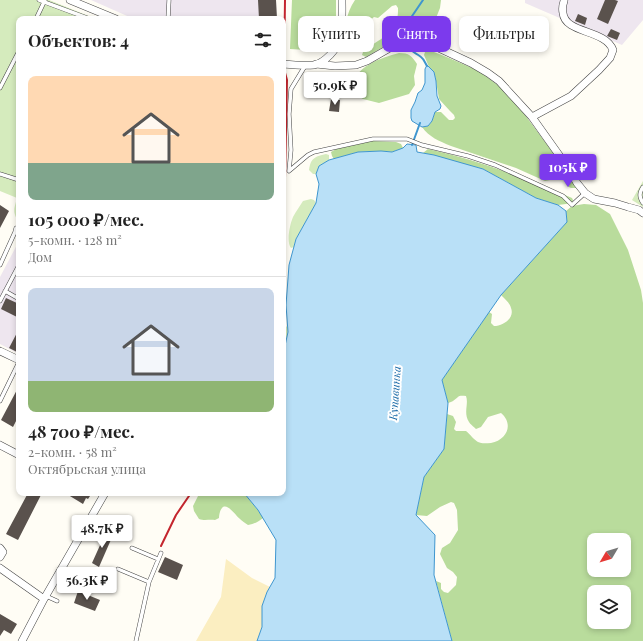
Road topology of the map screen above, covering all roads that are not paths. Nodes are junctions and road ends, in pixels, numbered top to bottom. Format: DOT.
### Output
graph roads {
  1 [pos="39,0"];
  2 [pos="70,0"];
  3 [pos="169,0"];
  4 [pos="342,0"];
  5 [pos="564,0"];
  6 [pos="45,1"];
  7 [pos="38,16"];
  8 [pos="82,16"];
  9 [pos="109,16"];
  10 [pos="168,16"];
  11 [pos="16,57"];
  12 [pos="286,64"];
  13 [pos="316,64"];
  14 [pos="306,65"];
  15 [pos="0,88"];
  16 [pos="532,117"];
  17 [pos="0,174"];
  18 [pos="16,179"];
  19 [pos="643,187"];
  20 [pos="585,193"];
  21 [pos="643,203"];
  22 [pos="643,213"];
  23 [pos="16,228"];
  24 [pos="0,265"];
  25 [pos="16,274"];
  26 [pos="5,291"];
  27 [pos="16,297"];
  28 [pos="0,301"];
  29 [pos="0,351"];
  30 [pos="16,359"];
  31 [pos="16,367"];
  32 [pos="0,401"];
  33 [pos="0,445"];
  34 [pos="16,453"];
  35 [pos="103,496"];
  36 [pos="0,548"];
  37 [pos="132,548"];
  38 [pos="161,553"];
  39 [pos="0,558"];
  40 [pos="158,559"];
  41 [pos="0,568"];
  42 [pos="61,569"];
  43 [pos="118,569"];
  44 [pos="72,574"];
  45 [pos="150,582"];
  46 [pos="45,598"];
  47 [pos="57,602"];
  48 [pos="22,641"];
  49 [pos="136,641"];
  1 -- 6 [label="lane"];
  2 -- 9 [label="street"];
  3 -- 10 [label="lane"];
  4 -- 13 [label="street"];
  5 -- 16 [label="street"];
  6 -- 7 [label="lane"];
  6 -- 8 [label="lane"];
  11 -- 15 [label="lane"];
  12 -- 14 [label="street"];
  13 -- 14 [label="street"];
  13 -- 16 [label="street"];
  14 -- 20 [label="lane"];
  16 -- 20 [label="street"];
  17 -- 18 [label="lane"];
  19 -- 21 [label="lane"];
  20 -- 22 [label="street"];
  23 -- 24 [label="lane"];
  25 -- 26 [label="lane"];
  26 -- 27 [label="lane"];
  26 -- 28 [label="lane"];
  29 -- 30 [label="street"];
  31 -- 32 [label="lane"];
  33 -- 34 [label="street"];
  35 -- 42 [label="street"];
  36 -- 39 [label="street"];
  37 -- 40 [label="lane"];
  38 -- 40 [label="lane"];
  40 -- 45 [label="lane"];
  41 -- 46 [label="street"];
  42 -- 44 [label="lane"];
  42 -- 46 [label="street"];
  43 -- 45 [label="lane"];
  45 -- 49 [label="lane"];
  46 -- 47 [label="lane"];
  46 -- 48 [label="street"];
}
